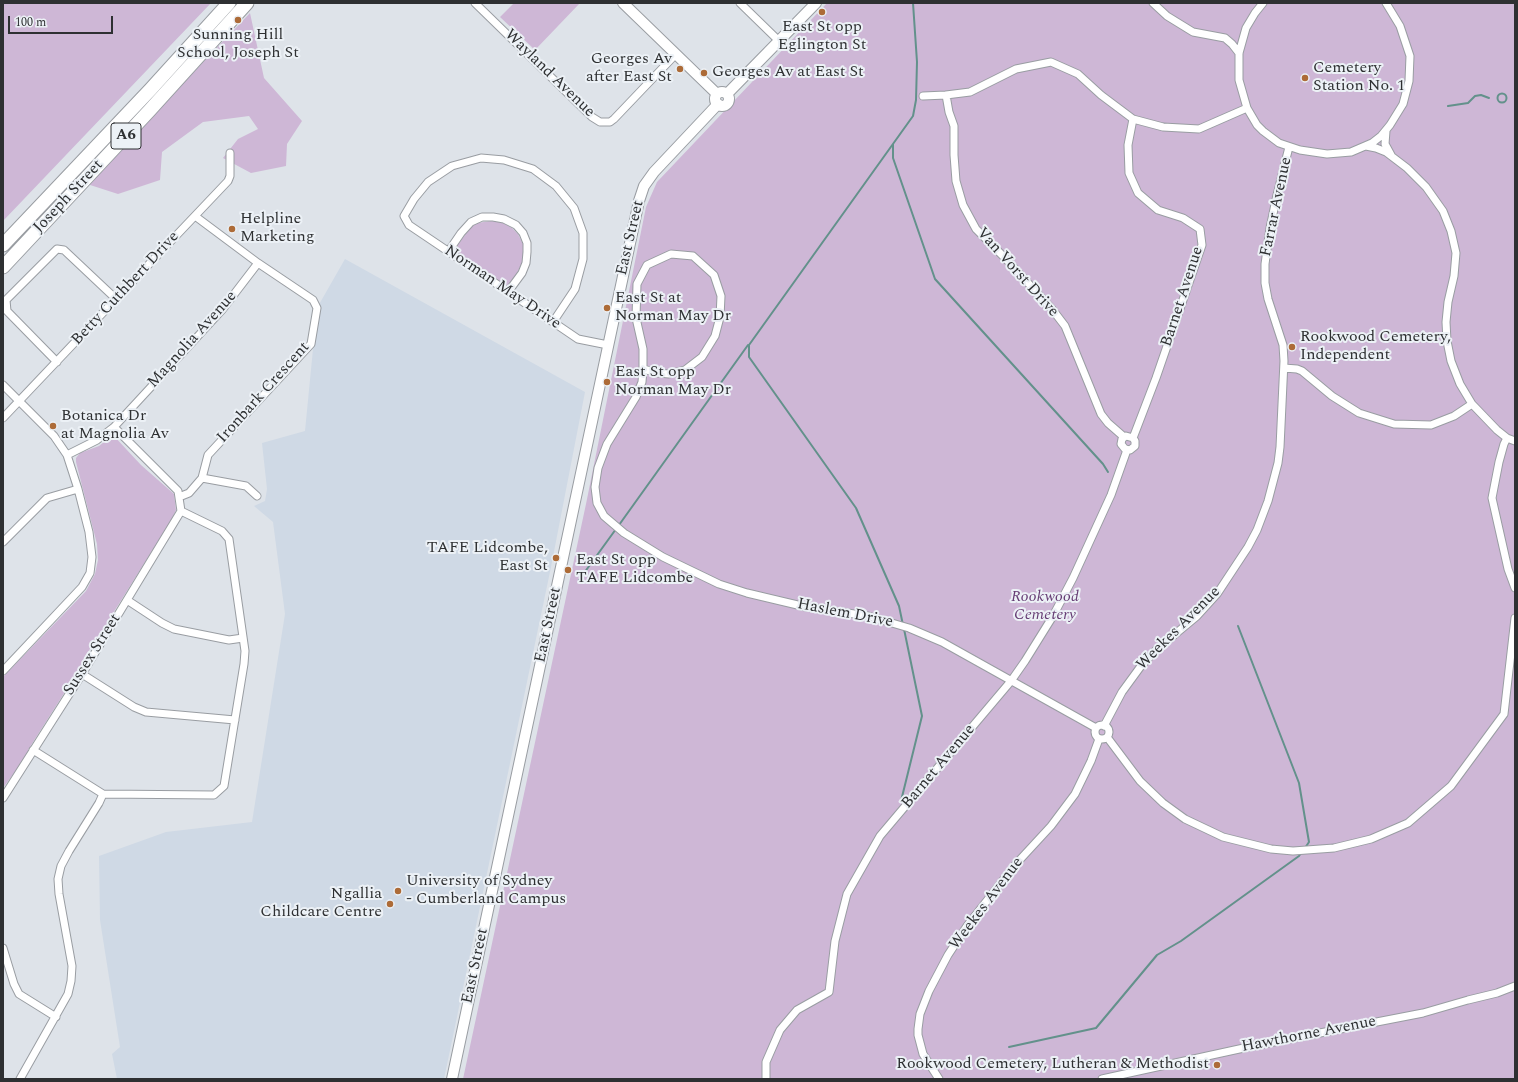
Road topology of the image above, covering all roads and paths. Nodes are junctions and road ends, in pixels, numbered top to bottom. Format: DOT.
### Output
graph roads {
  1 [pos="229,3"];
  2 [pos="248,3"];
  3 [pos="475,3"];
  4 [pos="623,3"];
  5 [pos="740,3"];
  6 [pos="816,3"];
  7 [pos="1152,3"];
  8 [pos="1263,3"];
  9 [pos="1389,4"];
  10 [pos="779,41"];
  11 [pos="1239,53"];
  12 [pos="676,54"];
  13 [pos="923,96"];
  14 [pos="946,96"];
  15 [pos="720,98"];
  16 [pos="1247,108"];
  17 [pos="1133,119"];
  18 [pos="1386,131"];
  19 [pos="1366,146"];
  20 [pos="1289,147"];
  21 [pos="230,153"];
  22 [pos="1391,156"];
  23 [pos="195,216"];
  24 [pos="3,245"];
  25 [pos="448,252"];
  26 [pos="258,263"];
  27 [pos="3,267"];
  28 [pos="508,292"];
  29 [pos="116,299"];
  30 [pos="553,322"];
  31 [pos="608,345"];
  32 [pos="57,362"];
  33 [pos="1284,368"];
  34 [pos="643,369"];
  35 [pos="3,384"];
  36 [pos="20,400"];
  37 [pos="1472,404"];
  38 [pos="3,418"];
  39 [pos="114,427"];
  40 [pos="1124,437"];
  41 [pos="1133,438"];
  42 [pos="1507,438"];
  43 [pos="1515,442"];
  44 [pos="1127,450"];
  45 [pos="67,455"];
  46 [pos="202,478"];
  47 [pos="78,489"];
  48 [pos="257,496"];
  49 [pos="179,497"];
  50 [pos="181,510"];
  51 [pos="3,542"];
  52 [pos="1515,588"];
  53 [pos="127,600"];
  54 [pos="1515,618"];
  55 [pos="243,638"];
  56 [pos="3,671"];
  57 [pos="82,674"];
  58 [pos="1011,681"];
  59 [pos="235,720"];
  60 [pos="1104,726"];
  61 [pos="1096,728"];
  62 [pos="1103,738"];
  63 [pos="34,750"];
  64 [pos="103,794"];
  65 [pos="3,798"];
  66 [pos="3,948"];
  67 [pos="1515,986"];
  68 [pos="56,1017"];
  69 [pos="20,1079"];
  70 [pos="452,1079"];
  71 [pos="766,1079"];
  72 [pos="939,1079"];
  73 [pos="1102,1079"];
  1 -- 24 [label="highway, Joseph Street / A6"];
  2 -- 27 [label="highway, Joseph Street / A6"];
  3 -- 12 [label="street, Wayland Avenue"];
  4 -- 12 [label="main road"];
  5 -- 10 [label="street"];
  6 -- 10 [label="main road, East Street"];
  7 -- 11 [label="street"];
  8 -- 11 [label="street"];
  9 -- 18 [label="street"];
  10 -- 15 [label="main road, East Street"];
  11 -- 16 [label="street"];
  12 -- 15 [label="main road"];
  13 -- 14 [label="street"];
  14 -- 17 [label="street"];
  14 -- 40 [label="street, Van Vorst Drive"];
  15 -- 31 [label="main road, East Street"];
  16 -- 17 [label="street"];
  16 -- 20 [label="street"];
  17 -- 41 [label="street, Barnet Avenue"];
  18 -- 19 [label="street"];
  18 -- 22 [label="street"];
  19 -- 20 [label="street"];
  19 -- 22 [label="street"];
  20 -- 33 [label="street, Farrar Avenue"];
  21 -- 23 [label="street, Betty Cuthbert Drive"];
  22 -- 37 [label="street"];
  23 -- 26 [label="street, Ironbark Crescent"];
  23 -- 29 [label="street, Betty Cuthbert Drive"];
  25 -- 28 [label="street, Norman May Drive"];
  25 -- 28 [label="street"];
  25 -- 30 [label="street, Norman May Drive"];
  26 -- 39 [label="street, Magnolia Avenue"];
  26 -- 46 [label="street, Ironbark Crescent"];
  28 -- 30 [label="street, Norman May Drive"];
  29 -- 32 [label="street, Betty Cuthbert Drive"];
  29 -- 32 [label="street"];
  30 -- 31 [label="street, Norman May Drive"];
  31 -- 70 [label="main road, East Street"];
  32 -- 36 [label="street, Betty Cuthbert Drive"];
  33 -- 37 [label="street"];
  33 -- 60 [label="street, Weekes Avenue"];
  34 -- 34 [label="street"];
  34 -- 58 [label="street, Haslem Drive"];
  35 -- 36 [label="street"];
  36 -- 38 [label="street, Betty Cuthbert Drive"];
  36 -- 45 [label="street"];
  37 -- 42 [label="street"];
  39 -- 45 [label="street, Magnolia Avenue"];
  39 -- 49 [label="street"];
  40 -- 41 [label="street"];
  40 -- 44 [label="street"];
  41 -- 44 [label="street, Barnet Avenue"];
  42 -- 43 [label="street"];
  42 -- 52 [label="street"];
  44 -- 58 [label="street, Barnet Avenue"];
  45 -- 47 [label="street"];
  46 -- 48 [label="street"];
  46 -- 49 [label="street, Ironbark Crescent"];
  47 -- 51 [label="street"];
  47 -- 56 [label="street"];
  49 -- 50 [label="street"];
  50 -- 53 [label="street, Sussex Street"];
  50 -- 55 [label="street"];
  53 -- 55 [label="street"];
  53 -- 57 [label="street, Sussex Street"];
  54 -- 62 [label="street"];
  55 -- 59 [label="street"];
  57 -- 59 [label="street"];
  57 -- 63 [label="street, Sussex Street"];
  58 -- 61 [label="street, Haslem Drive"];
  58 -- 71 [label="street, Barnet Avenue"];
  59 -- 64 [label="street"];
  60 -- 61 [label="street"];
  60 -- 62 [label="street"];
  61 -- 62 [label="street"];
  62 -- 72 [label="street, Weekes Avenue"];
  63 -- 64 [label="street"];
  63 -- 65 [label="street, Sussex Street"];
  64 -- 68 [label="street"];
  66 -- 68 [label="street"];
  67 -- 73 [label="street, Hawthorne Avenue"];
  68 -- 69 [label="street"];
}
